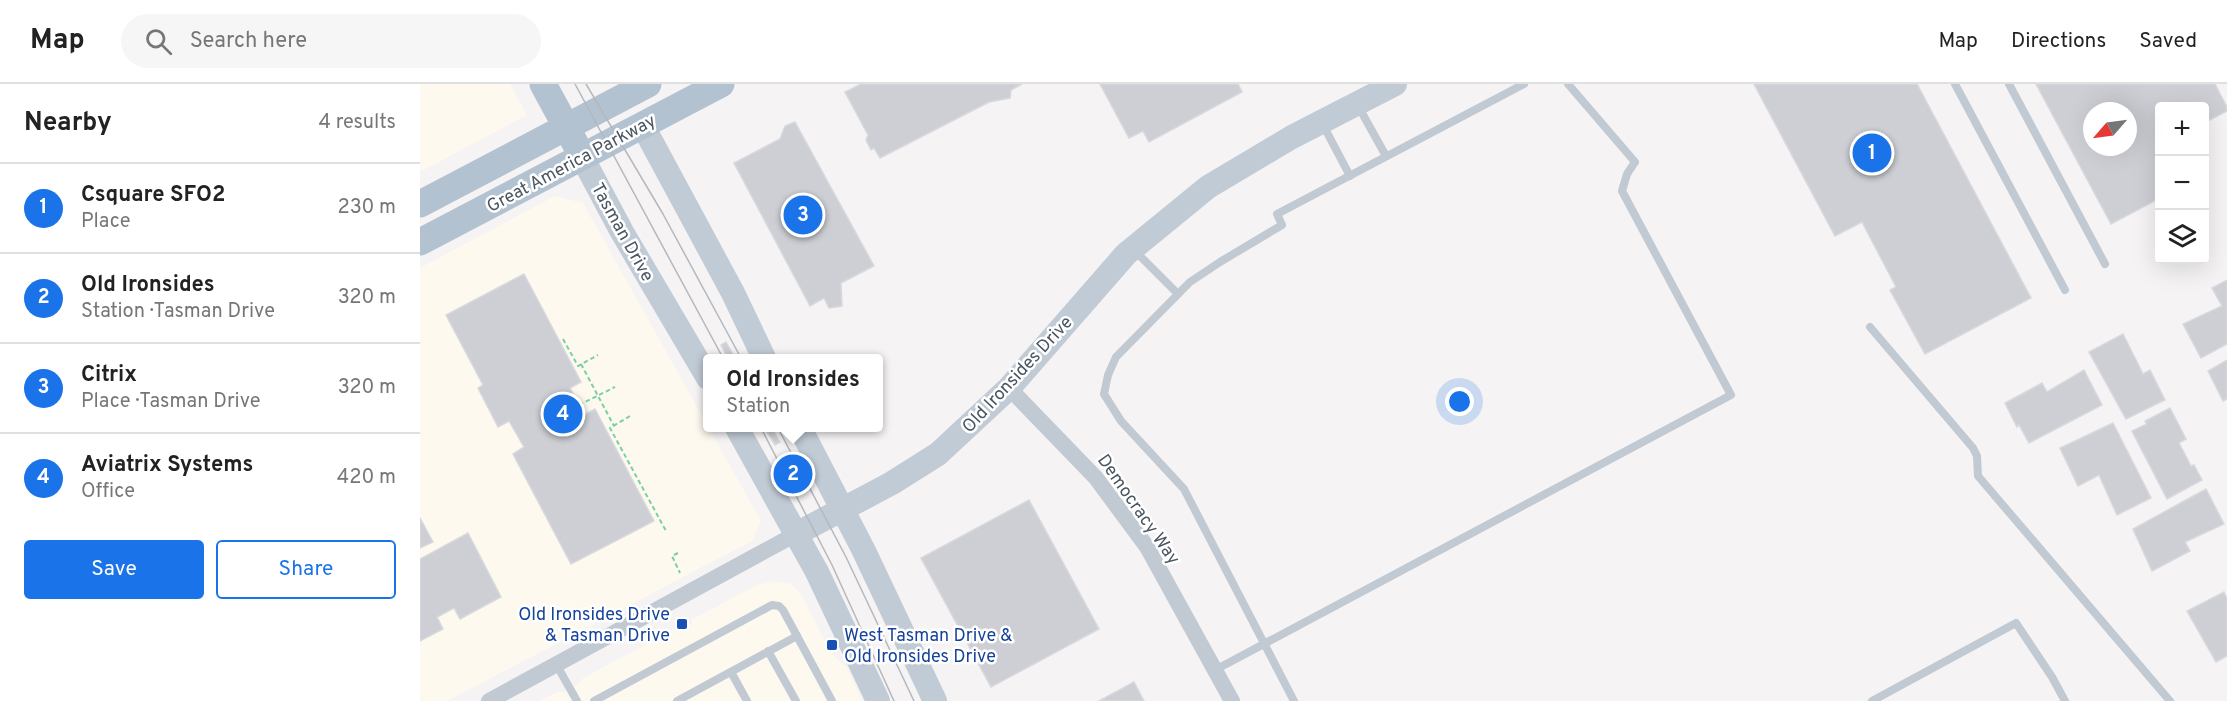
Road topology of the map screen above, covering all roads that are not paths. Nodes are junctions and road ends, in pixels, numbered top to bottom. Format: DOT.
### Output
graph roads {
  1 [pos="543,84"];
  2 [pos="648,84"];
  3 [pos="721,84"];
  4 [pos="1395,84"];
  5 [pos="1524,84"];
  6 [pos="1568,84"];
  7 [pos="1955,84"];
  8 [pos="2009,84"];
  9 [pos="620,90"];
  10 [pos="1357,103"];
  11 [pos="1322,122"];
  12 [pos="643,126"];
  13 [pos="567,127"];
  14 [pos="1386,156"];
  15 [pos="582,157"];
  16 [pos="1350,176"];
  17 [pos="420,204"];
  18 [pos="420,242"];
  19 [pos="1133,249"];
  20 [pos="2105,264"];
  21 [pos="2065,290"];
  22 [pos="1178,294"];
  23 [pos="1870,327"];
  24 [pos="762,354"];
  25 [pos="703,370"];
  26 [pos="1009,388"];
  27 [pos="739,432"];
  28 [pos="802,432"];
  29 [pos="843,509"];
  30 [pos="796,534"];
  31 [pos="797,636"];
  32 [pos="1264,643"];
  33 [pos="768,651"];
  34 [pos="556,664"];
  35 [pos="1215,670"];
  36 [pos="731,672"];
  37 [pos="489,701"];
  38 [pos="577,701"];
  39 [pos="594,701"];
  40 [pos="677,701"];
  41 [pos="747,701"];
  42 [pos="796,701"];
  43 [pos="832,701"];
  44 [pos="878,701"];
  45 [pos="935,701"];
  46 [pos="1232,701"];
  47 [pos="1294,701"];
  48 [pos="1872,701"];
  49 [pos="2065,701"];
  50 [pos="2170,701"];
  1 -- 13 [label="main road, Tasman Drive"];
  2 -- 9 [label="main road, Great America Parkway"];
  3 -- 12 [label="main road, Great America Parkway"];
  4 -- 10 [label="main road, Old Ironsides Drive"];
  5 -- 14 [label="lane"];
  6 -- 32 [label="lane"];
  7 -- 21 [label="lane"];
  8 -- 20 [label="lane"];
  9 -- 12 [label="main road"];
  9 -- 13 [label="main road, Great America Parkway"];
  10 -- 11 [label="main road, Old Ironsides Drive"];
  10 -- 14 [label="lane"];
  11 -- 16 [label="lane"];
  11 -- 19 [label="main road, Old Ironsides Drive"];
  12 -- 15 [label="main road, Great America Parkway"];
  12 -- 24 [label="main road"];
  13 -- 15 [label="main road, Tasman Drive"];
  13 -- 17 [label="main road, Great America Parkway"];
  14 -- 16 [label="lane"];
  15 -- 18 [label="main road, Great America Parkway"];
  15 -- 25 [label="main road, Tasman Drive"];
  16 -- 22 [label="lane"];
  19 -- 22 [label="lane"];
  19 -- 26 [label="main road, Old Ironsides Drive"];
  22 -- 32 [label="lane"];
  23 -- 50 [label="lane"];
  26 -- 29 [label="main road, Old Ironsides Drive"];
  26 -- 35 [label="street, Democracy Way"];
  27 -- 30 [label="main road"];
  28 -- 29 [label="main road"];
  29 -- 30 [label="main road, Old Ironsides Drive"];
  29 -- 45 [label="main road"];
  30 -- 34 [label="street, Old Ironsides Drive"];
  30 -- 44 [label="main road"];
  31 -- 33 [label="lane"];
  31 -- 39 [label="lane"];
  31 -- 43 [label="lane"];
  32 -- 35 [label="lane"];
  32 -- 47 [label="lane"];
  33 -- 36 [label="lane"];
  33 -- 42 [label="lane"];
  34 -- 37 [label="street, Old Ironsides Drive"];
  34 -- 38 [label="lane"];
  35 -- 46 [label="street, Democracy Way"];
  36 -- 40 [label="lane"];
  36 -- 41 [label="lane"];
  48 -- 49 [label="lane"];
}
